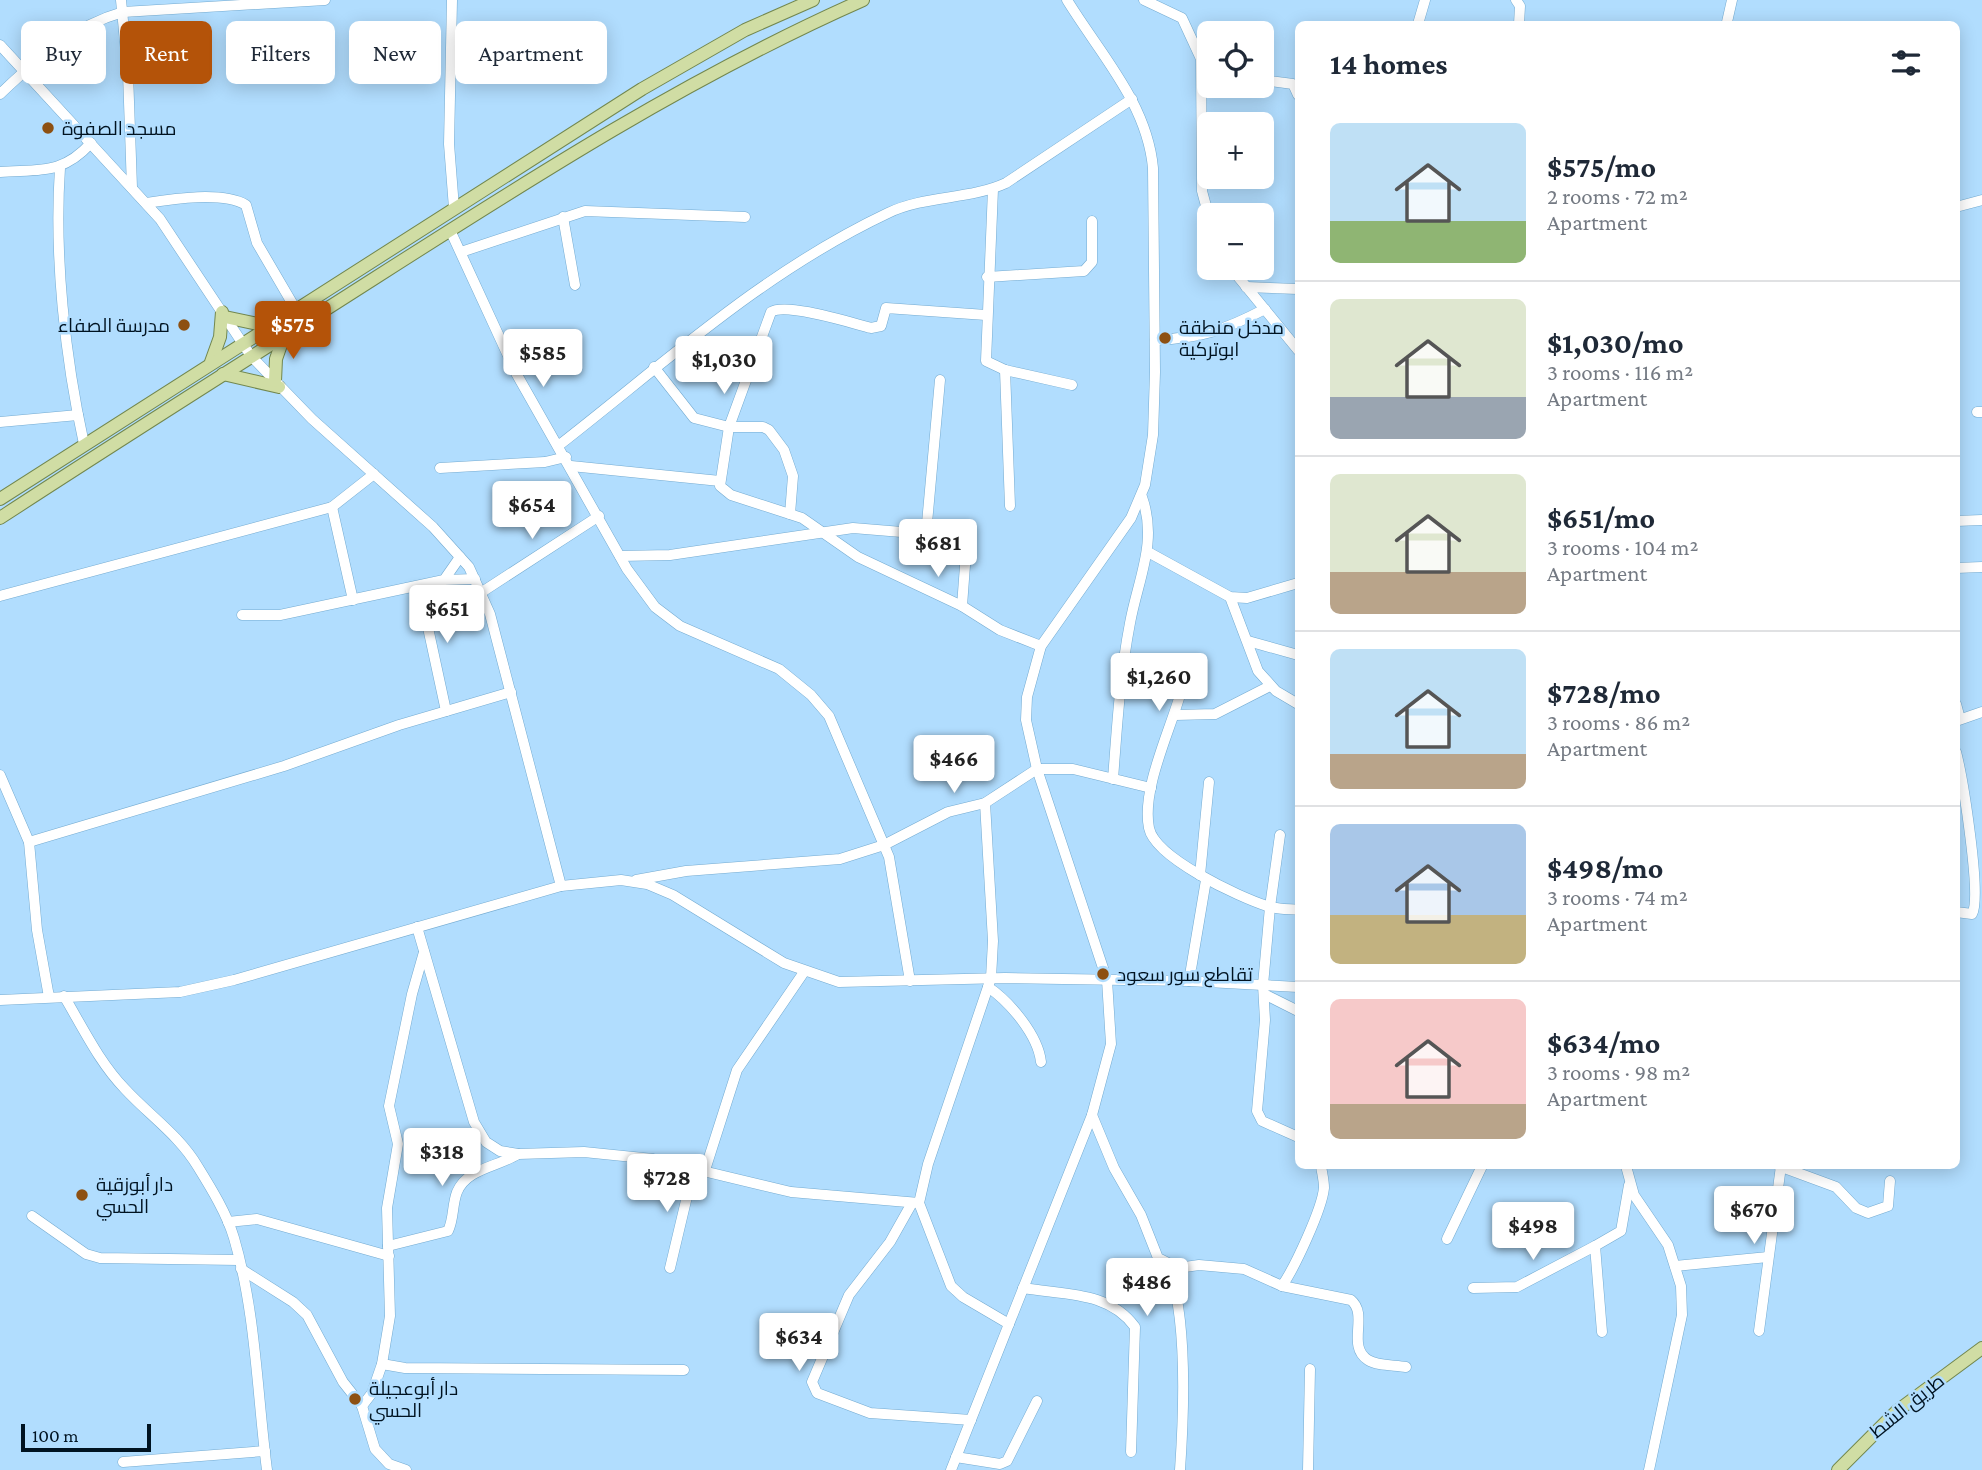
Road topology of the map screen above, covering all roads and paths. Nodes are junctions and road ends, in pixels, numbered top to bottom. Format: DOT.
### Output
graph roads {
  1 [pos="121,0"];
  2 [pos="325,0"];
  3 [pos="452,0"];
  4 [pos="813,0"];
  5 [pos="863,0"];
  6 [pos="1067,0"];
  7 [pos="1144,0"];
  8 [pos="1425,0"];
  9 [pos="1516,0"];
  10 [pos="1732,0"];
  11 [pos="122,12"];
  12 [pos="95,21"];
  13 [pos="1419,21"];
  14 [pos="1519,21"];
  15 [pos="1727,21"];
  16 [pos="0,45"];
  17 [pos="1197,47"];
  18 [pos="21,68"];
  19 [pos="21,74"];
  20 [pos="1274,82"];
  21 [pos="36,84"];
  22 [pos="1295,89"];
  23 [pos="0,94"];
  24 [pos="1205,98"];
  25 [pos="1132,99"];
  26 [pos="91,143"];
  27 [pos="60,168"];
  28 [pos="0,172"];
  29 [pos="132,189"];
  30 [pos="993,189"];
  31 [pos="1982,200"];
  32 [pos="146,203"];
  33 [pos="1205,203"];
  34 [pos="1960,206"];
  35 [pos="454,208"];
  36 [pos="563,216"];
  37 [pos="745,217"];
  38 [pos="1092,221"];
  39 [pos="450,230"];
  40 [pos="461,252"];
  41 [pos="987,277"];
  42 [pos="1240,280"];
  43 [pos="575,285"];
  44 [pos="1246,287"];
  45 [pos="1295,289"];
  46 [pos="295,309"];
  47 [pos="1265,309"];
  48 [pos="224,314"];
  49 [pos="986,315"];
  50 [pos="267,326"];
  51 [pos="284,337"];
  52 [pos="1155,340"];
  53 [pos="242,342"];
  54 [pos="1295,346"];
  55 [pos="251,356"];
  56 [pos="211,362"];
  57 [pos="654,367"];
  58 [pos="1005,370"];
  59 [pos="222,374"];
  60 [pos="940,380"];
  61 [pos="277,384"];
  62 [pos="1072,385"];
  63 [pos="78,415"];
  64 [pos="0,422"];
  65 [pos="729,427"];
  66 [pos="84,444"];
  67 [pos="558,446"];
  68 [pos="569,461"];
  69 [pos="440,468"];
  70 [pos="374,474"];
  71 [pos="720,481"];
  72 [pos="1142,497"];
  73 [pos="0,499"];
  74 [pos="1010,506"];
  75 [pos="332,507"];
  76 [pos="790,514"];
  77 [pos="599,516"];
  78 [pos="0,518"];
  79 [pos="1982,520"];
  80 [pos="1960,521"];
  81 [pos="824,532"];
  82 [pos="926,534"];
  83 [pos="1148,552"];
  84 [pos="460,556"];
  85 [pos="620,556"];
  86 [pos="1982,567"];
  87 [pos="1960,568"];
  88 [pos="475,579"];
  89 [pos="444,580"];
  90 [pos="1295,584"];
  91 [pos="419,586"];
  92 [pos="482,592"];
  93 [pos="0,596"];
  94 [pos="1230,597"];
  95 [pos="353,600"];
  96 [pos="962,606"];
  97 [pos="243,615"];
  98 [pos="1248,641"];
  99 [pos="1041,646"];
  100 [pos="1295,654"];
  101 [pos="1124,663"];
  102 [pos="1270,686"];
  103 [pos="511,692"];
  104 [pos="1295,702"];
  105 [pos="446,711"];
  106 [pos="1982,712"];
  107 [pos="1175,715"];
  108 [pos="1960,720"];
  109 [pos="1960,768"];
  110 [pos="1037,769"];
  111 [pos="0,775"];
  112 [pos="1113,779"];
  113 [pos="1209,782"];
  114 [pos="1152,788"];
  115 [pos="985,803"];
  116 [pos="1280,835"];
  117 [pos="29,842"];
  118 [pos="884,845"];
  119 [pos="1203,878"];
  120 [pos="632,881"];
  121 [pos="561,886"];
  122 [pos="1270,907"];
  123 [pos="1295,910"];
  124 [pos="1960,912"];
  125 [pos="417,927"];
  126 [pos="425,951"];
  127 [pos="804,972"];
  128 [pos="1107,980"];
  129 [pos="910,981"];
  130 [pos="1189,981"];
  131 [pos="989,983"];
  132 [pos="1295,987"];
  133 [pos="1264,990"];
  134 [pos="64,996"];
  135 [pos="49,997"];
  136 [pos="0,999"];
  137 [pos="1295,1009"];
  138 [pos="1041,1062"];
  139 [pos="1093,1115"];
  140 [pos="1295,1136"];
  141 [pos="518,1154"];
  142 [pos="699,1169"];
  143 [pos="1321,1169"];
  144 [pos="1481,1169"];
  145 [pos="1627,1169"];
  146 [pos="1780,1169"];
  147 [pos="1803,1170"];
  148 [pos="1629,1181"];
  149 [pos="1890,1181"];
  150 [pos="915,1203"];
  151 [pos="33,1216"];
  152 [pos="228,1222"];
  153 [pos="1447,1239"];
  154 [pos="1595,1246"];
  155 [pos="388,1251"];
  156 [pos="1768,1257"];
  157 [pos="240,1264"];
  158 [pos="1168,1265"];
  159 [pos="1675,1266"];
  160 [pos="670,1268"];
  161 [pos="1282,1286"];
  162 [pos="1023,1288"];
  163 [pos="1473,1288"];
  164 [pos="1009,1324"];
  165 [pos="1759,1331"];
  166 [pos="1602,1332"];
  167 [pos="1982,1348"];
  168 [pos="382,1364"];
  169 [pos="1406,1367"];
  170 [pos="1310,1369"];
  171 [pos="684,1370"];
  172 [pos="1037,1401"];
  173 [pos="362,1406"];
  174 [pos="971,1420"];
  175 [pos="264,1451"];
  176 [pos="1131,1452"];
  177 [pos="956,1457"];
  178 [pos="123,1462"];
  179 [pos="267,1470"];
  180 [pos="407,1470"];
  181 [pos="951,1470"];
  182 [pos="1180,1470"];
  183 [pos="1308,1470"];
  184 [pos="1649,1470"];
  185 [pos="1838,1470"];
  1 -- 11 [label="street"];
  2 -- 11 [label="street"];
  3 -- 35 [label="street"];
  4 -- 35 [label="main road"];
  5 -- 39 [label="main road"];
  6 -- 25 [label="street"];
  7 -- 17 [label="street"];
  8 -- 13 [label="street"];
  9 -- 14 [label="street"];
  10 -- 15 [label="street"];
  11 -- 12 [label="street"];
  11 -- 29 [label="street"];
  16 -- 18 [label="street"];
  19 -- 23 [label="street"];
  20 -- 22 [label="street"];
  21 -- 26 [label="street"];
  24 -- 33 [label="street"];
  25 -- 30 [label="street"];
  25 -- 52 [label="street"];
  26 -- 27 [label="street"];
  26 -- 29 [label="street"];
  27 -- 28 [label="street"];
  27 -- 63 [label="street"];
  29 -- 32 [label="street"];
  30 -- 41 [label="street"];
  30 -- 57 [label="street"];
  31 -- 34 [label="street"];
  32 -- 46 [label="street"];
  32 -- 48 [label="street"];
  35 -- 46 [label="main road"];
  36 -- 37 [label="street"];
  36 -- 40 [label="street"];
  36 -- 43 [label="street"];
  38 -- 41 [label="street"];
  39 -- 40 [label="street"];
  39 -- 51 [label="main road"];
  40 -- 67 [label="street"];
  41 -- 49 [label="street"];
  42 -- 44 [label="street"];
  44 -- 45 [label="street"];
  44 -- 47 [label="street"];
  46 -- 50 [label="main road"];
  47 -- 52 [label="street"];
  47 -- 54 [label="street"];
  48 -- 50 [label="main road"];
  48 -- 53 [label="street"];
  48 -- 56 [label="main road"];
  49 -- 58 [label="street"];
  49 -- 65 [label="street"];
  50 -- 53 [label="main road"];
  51 -- 55 [label="main road"];
  51 -- 61 [label="main road"];
  52 -- 72 [label="street"];
  53 -- 55 [label="street"];
  53 -- 56 [label="main road"];
  55 -- 59 [label="main road"];
  55 -- 61 [label="street"];
  56 -- 66 [label="main road"];
  57 -- 65 [label="street"];
  57 -- 67 [label="street"];
  58 -- 62 [label="street"];
  58 -- 74 [label="street"];
  59 -- 61 [label="main road"];
  59 -- 78 [label="main road"];
  60 -- 82 [label="street"];
  61 -- 70 [label="street"];
  63 -- 64 [label="street"];
  63 -- 66 [label="street"];
  65 -- 71 [label="street"];
  65 -- 76 [label="street"];
  66 -- 73 [label="main road"];
  67 -- 68 [label="street"];
  68 -- 69 [label="street"];
  68 -- 71 [label="street"];
  68 -- 77 [label="street"];
  70 -- 75 [label="street"];
  70 -- 84 [label="street"];
  71 -- 76 [label="street"];
  72 -- 83 [label="street"];
  72 -- 99 [label="street"];
  75 -- 93 [label="street"];
  75 -- 95 [label="street"];
  76 -- 81 [label="street"];
  77 -- 85 [label="street"];
  77 -- 92 [label="street"];
  79 -- 80 [label="street"];
  81 -- 82 [label="street"];
  81 -- 85 [label="street"];
  81 -- 96 [label="street"];
  82 -- 96 [label="street"];
  83 -- 94 [label="street"];
  83 -- 101 [label="street"];
  84 -- 88 [label="street"];
  84 -- 89 [label="street"];
  85 -- 118 [label="street"];
  86 -- 87 [label="street"];
  88 -- 89 [label="street"];
  88 -- 92 [label="street"];
  89 -- 91 [label="street"];
  90 -- 94 [label="street"];
  91 -- 95 [label="street"];
  91 -- 105 [label="street"];
  92 -- 103 [label="street"];
  94 -- 98 [label="street"];
  95 -- 97 [label="street"];
  96 -- 99 [label="street"];
  98 -- 100 [label="street"];
  98 -- 102 [label="street"];
  99 -- 110 [label="street"];
  101 -- 107 [label="street"];
  101 -- 112 [label="street"];
  102 -- 104 [label="street"];
  102 -- 107 [label="street"];
  103 -- 105 [label="street"];
  103 -- 121 [label="street"];
  105 -- 117 [label="street"];
  106 -- 108 [label="street"];
  107 -- 114 [label="street"];
  109 -- 124 [label="street"];
  110 -- 112 [label="street"];
  110 -- 115 [label="street"];
  110 -- 128 [label="street"];
  111 -- 117 [label="street"];
  112 -- 114 [label="street"];
  113 -- 119 [label="street"];
  114 -- 119 [label="street"];
  115 -- 118 [label="street"];
  115 -- 131 [label="street"];
  116 -- 122 [label="street"];
  117 -- 135 [label="street"];
  118 -- 120 [label="street"];
  118 -- 129 [label="street"];
  119 -- 122 [label="street"];
  119 -- 130 [label="street"];
  120 -- 121 [label="street"];
  120 -- 127 [label="street"];
  121 -- 125 [label="street"];
  122 -- 123 [label="street"];
  122 -- 133 [label="street"];
  125 -- 126 [label="street"];
  125 -- 134 [label="street"];
  126 -- 141 [label="street"];
  126 -- 155 [label="street"];
  127 -- 129 [label="street"];
  127 -- 142 [label="street"];
  128 -- 130 [label="street"];
  128 -- 131 [label="street"];
  128 -- 139 [label="street"];
  129 -- 131 [label="street"];
  130 -- 133 [label="street"];
  131 -- 138 [label="street"];
  131 -- 150 [label="street"];
  132 -- 133 [label="street"];
  133 -- 137 [label="street"];
  133 -- 140 [label="street"];
  134 -- 135 [label="street"];
  134 -- 152 [label="street"];
  135 -- 136 [label="street"];
  139 -- 158 [label="street"];
  139 -- 162 [label="street"];
  141 -- 142 [label="street"];
  141 -- 155 [label="street"];
  142 -- 150 [label="street"];
  142 -- 160 [label="street"];
  143 -- 161 [label="street"];
  144 -- 153 [label="street"];
  145 -- 148 [label="street"];
  146 -- 156 [label="street"];
  147 -- 149 [label="street"];
  148 -- 154 [label="street"];
  148 -- 159 [label="street"];
  150 -- 164 [label="street"];
  150 -- 174 [label="street"];
  151 -- 157 [label="street"];
  152 -- 155 [label="street"];
  152 -- 157 [label="street"];
  154 -- 163 [label="street"];
  154 -- 166 [label="street"];
  155 -- 168 [label="street"];
  156 -- 159 [label="street"];
  156 -- 165 [label="street"];
  157 -- 173 [label="street"];
  157 -- 175 [label="street"];
  158 -- 161 [label="street"];
  158 -- 182 [label="street"];
  159 -- 184 [label="street"];
  161 -- 169 [label="street"];
  162 -- 164 [label="street"];
  162 -- 176 [label="street"];
  164 -- 174 [label="street"];
  167 -- 185 [label="main road, طريق الشط"];
  168 -- 171 [label="street"];
  168 -- 173 [label="street"];
  170 -- 183 [label="street"];
  172 -- 177 [label="street"];
  173 -- 180 [label="street"];
  174 -- 177 [label="street"];
  175 -- 178 [label="street"];
  175 -- 179 [label="street"];
  177 -- 181 [label="street"];
}
